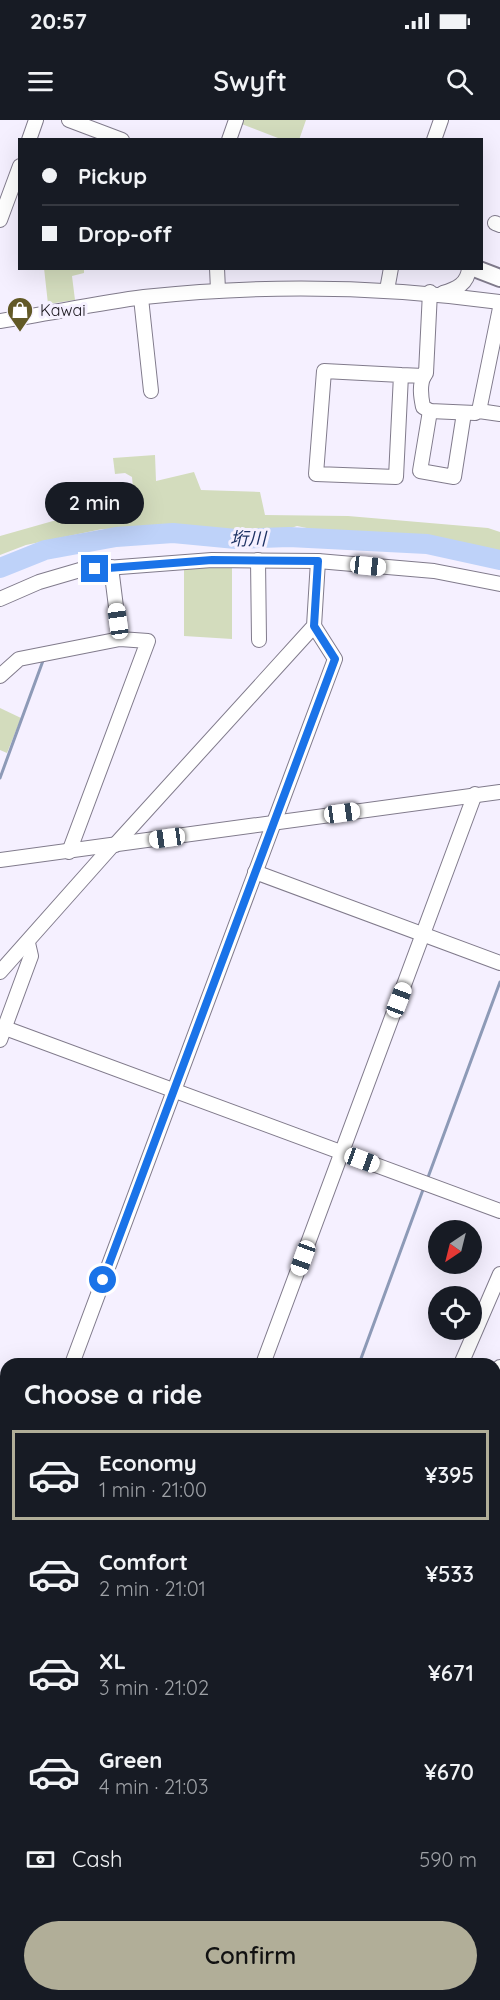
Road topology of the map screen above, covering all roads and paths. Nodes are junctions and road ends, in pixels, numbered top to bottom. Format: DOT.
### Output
graph roads {
  1 [pos="36,120"];
  2 [pos="69,120"];
  3 [pos="236,120"];
  4 [pos="441,120"];
  5 [pos="30,138"];
  6 [pos="117,138"];
  7 [pos="230,138"];
  8 [pos="435,138"];
  9 [pos="18,171"];
  10 [pos="0,220"];
  11 [pos="217,270"];
  12 [pos="391,270"];
  13 [pos="469,270"];
  14 [pos="479,270"];
  15 [pos="500,278"];
  16 [pos="218,290"];
  17 [pos="387,290"];
  18 [pos="435,293"];
  19 [pos="141,298"];
  20 [pos="500,302"];
  21 [pos="500,308"];
  22 [pos="0,321"];
  23 [pos="401,375"];
  24 [pos="424,376"];
  25 [pos="151,391"];
  26 [pos="430,411"];
  27 [pos="479,411"];
  28 [pos="464,413"];
  29 [pos="500,414"];
  30 [pos="258,560"];
  31 [pos="318,561"];
  32 [pos="111,567"];
  33 [pos="500,584"];
  34 [pos="0,598"];
  35 [pos="314,626"];
  36 [pos="120,639"];
  37 [pos="259,640"];
  38 [pos="0,676"];
  39 [pos="500,792"];
  40 [pos="475,794"];
  41 [pos="273,822"];
  42 [pos="114,846"];
  43 [pos="69,852"];
  44 [pos="0,860"];
  45 [pos="255,872"];
  46 [pos="424,934"];
  47 [pos="28,943"];
  48 [pos="500,963"];
  49 [pos="0,972"];
  50 [pos="2,1034"];
  51 [pos="173,1090"];
  52 [pos="342,1153"];
  53 [pos="500,1211"];
  54 [pos="500,1274"];
  55 [pos="74,1358"];
  56 [pos="266,1358"];
  57 [pos="464,1358"];
  1 -- 5 [label="street"];
  2 -- 6 [label="street"];
  3 -- 7 [label="street"];
  4 -- 8 [label="street"];
  9 -- 10 [label="street"];
  11 -- 16 [label="street"];
  12 -- 17 [label="street"];
  13 -- 18 [label="street"];
  14 -- 15 [label="main road"];
  16 -- 17 [label="street"];
  16 -- 19 [label="street"];
  17 -- 18 [label="street"];
  18 -- 20 [label="street"];
  18 -- 24 [label="street"];
  19 -- 22 [label="street"];
  19 -- 25 [label="street"];
  21 -- 27 [label="street"];
  23 -- 23 [label="street"];
  23 -- 24 [label="street"];
  24 -- 26 [label="street"];
  26 -- 28 [label="street"];
  26 -- 28 [label="street"];
  27 -- 28 [label="street"];
  27 -- 29 [label="street"];
  30 -- 31 [label="street"];
  30 -- 32 [label="street"];
  30 -- 37 [label="street"];
  31 -- 33 [label="street"];
  31 -- 35 [label="street"];
  32 -- 34 [label="street"];
  32 -- 36 [label="street"];
  35 -- 41 [label="street"];
  35 -- 42 [label="street"];
  36 -- 38 [label="street"];
  36 -- 43 [label="street"];
  39 -- 40 [label="street"];
  40 -- 41 [label="street"];
  40 -- 46 [label="street"];
  41 -- 42 [label="street"];
  41 -- 45 [label="street"];
  42 -- 43 [label="street"];
  42 -- 47 [label="street"];
  43 -- 44 [label="street"];
  45 -- 46 [label="street"];
  45 -- 51 [label="street"];
  46 -- 48 [label="street"];
  46 -- 52 [label="street"];
  47 -- 49 [label="street"];
  47 -- 50 [label="street"];
  50 -- 51 [label="street"];
  51 -- 52 [label="street"];
  51 -- 55 [label="street"];
  52 -- 53 [label="street"];
  52 -- 56 [label="street"];
  54 -- 57 [label="street"];
}
